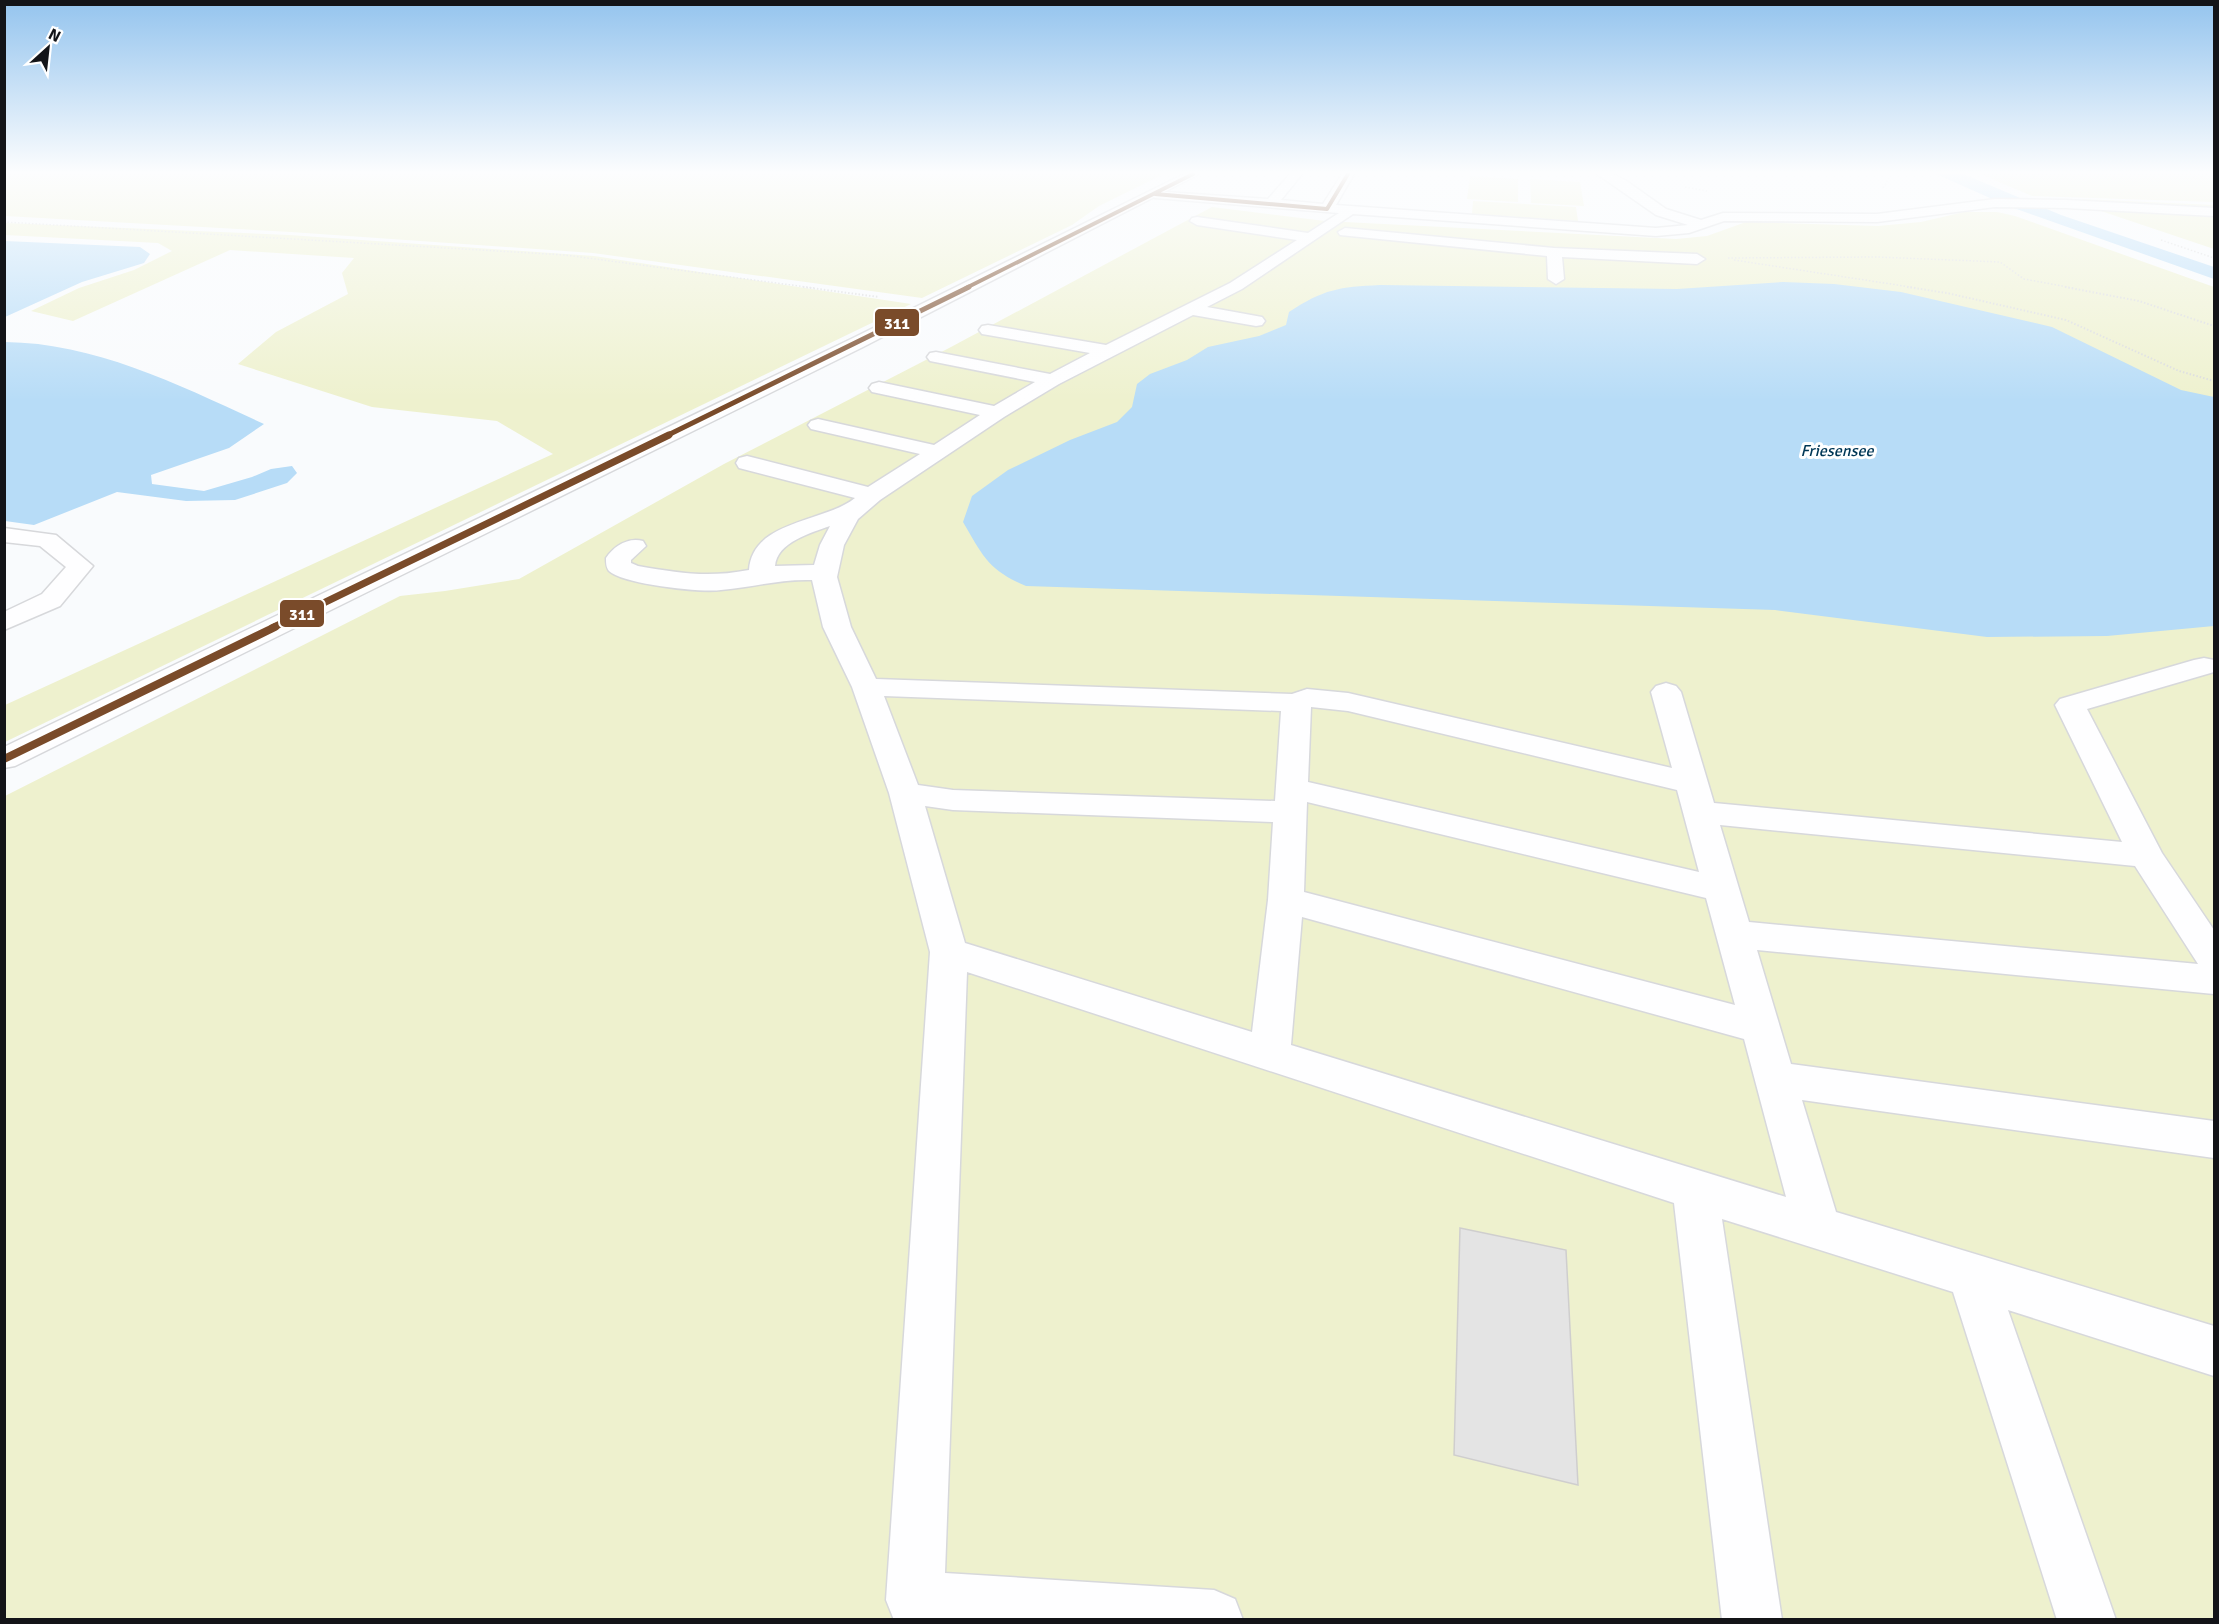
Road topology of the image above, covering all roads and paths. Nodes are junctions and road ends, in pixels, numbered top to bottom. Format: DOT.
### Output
graph roads {
  1 [pos="476,250"];
  2 [pos="1044,250"];
  3 [pos="1292,250"];
  4 [pos="1529,250"];
  5 [pos="1554,252"];
  6 [pos="1627,256"];
  7 [pos="1697,259"];
  8 [pos="1631,273"];
  9 [pos="1556,279"];
  10 [pos="931,307"];
  11 [pos="1190,309"];
  12 [pos="1256,321"];
  13 [pos="2214,326"];
  14 [pos="988,330"];
  15 [pos="1108,351"];
  16 [pos="936,357"];
  17 [pos="1052,380"];
  18 [pos="2214,381"];
  19 [pos="879,388"];
  20 [pos="997,412"];
  21 [pos="818,425"];
  22 [pos="939,452"];
  23 [pos="747,463"];
  24 [pos="863,502"];
  25 [pos="4,535"];
  26 [pos="634,546"];
  27 [pos="825,573"];
  28 [pos="762,576"];
  29 [pos="4,622"];
  30 [pos="2204,666"];
  31 [pos="866,687"];
  32 [pos="1666,692"];
  33 [pos="1296,704"];
  34 [pos="4,759"];
  35 [pos="905,793"];
  36 [pos="1696,798"];
  37 [pos="1291,800"];
  38 [pos="2146,856"];
  39 [pos="1722,890"];
  40 [pos="1286,900"];
  41 [pos="1734,934"];
  42 [pos="949,952"];
  43 [pos="2214,959"];
  44 [pos="2214,980"];
  45 [pos="1761,1028"];
  46 [pos="1270,1055"];
  47 [pos="1775,1079"];
  48 [pos="2214,1139"];
  49 [pos="1695,1190"];
  50 [pos="1817,1228"];
  51 [pos="1972,1276"];
  52 [pos="2214,1351"];
  53 [pos="1214,1620"];
  54 [pos="1752,1620"];
  55 [pos="2087,1620"];
  1 -- 10 [label="path"];
  2 -- 10 [label="main road"];
  3 -- 11 [label="main road"];
  4 -- 5 [label="main road"];
  5 -- 6 [label="main road"];
  5 -- 9 [label="main road"];
  6 -- 7 [label="main road"];
  6 -- 8 [label="main road"];
  10 -- 34 [label="main road"];
  11 -- 12 [label="main road"];
  11 -- 15 [label="main road"];
  13 -- 18 [label="path"];
  14 -- 15 [label="main road"];
  15 -- 17 [label="main road"];
  16 -- 17 [label="main road"];
  17 -- 20 [label="main road"];
  19 -- 20 [label="main road"];
  20 -- 22 [label="main road"];
  21 -- 22 [label="main road"];
  22 -- 24 [label="main road"];
  23 -- 24 [label="main road"];
  24 -- 27 [label="main road"];
  24 -- 28 [label="main road"];
  25 -- 29 [label="main road"];
  26 -- 28 [label="main road"];
  27 -- 28 [label="main road"];
  27 -- 31 [label="main road"];
  30 -- 38 [label="main road"];
  31 -- 33 [label="main road"];
  31 -- 35 [label="main road"];
  32 -- 36 [label="main road"];
  33 -- 36 [label="main road"];
  33 -- 37 [label="main road"];
  35 -- 37 [label="main road"];
  35 -- 42 [label="main road"];
  36 -- 38 [label="main road"];
  36 -- 39 [label="main road"];
  37 -- 39 [label="main road"];
  37 -- 40 [label="main road"];
  38 -- 43 [label="main road"];
  39 -- 41 [label="main road"];
  40 -- 45 [label="main road"];
  40 -- 46 [label="main road"];
  41 -- 44 [label="main road"];
  41 -- 45 [label="main road"];
  42 -- 46 [label="main road"];
  42 -- 53 [label="main road"];
  45 -- 47 [label="main road"];
  46 -- 49 [label="main road"];
  47 -- 48 [label="main road"];
  47 -- 50 [label="main road"];
  49 -- 50 [label="main road"];
  49 -- 54 [label="main road"];
  50 -- 51 [label="main road"];
  51 -- 52 [label="main road"];
  51 -- 55 [label="main road"];
}
